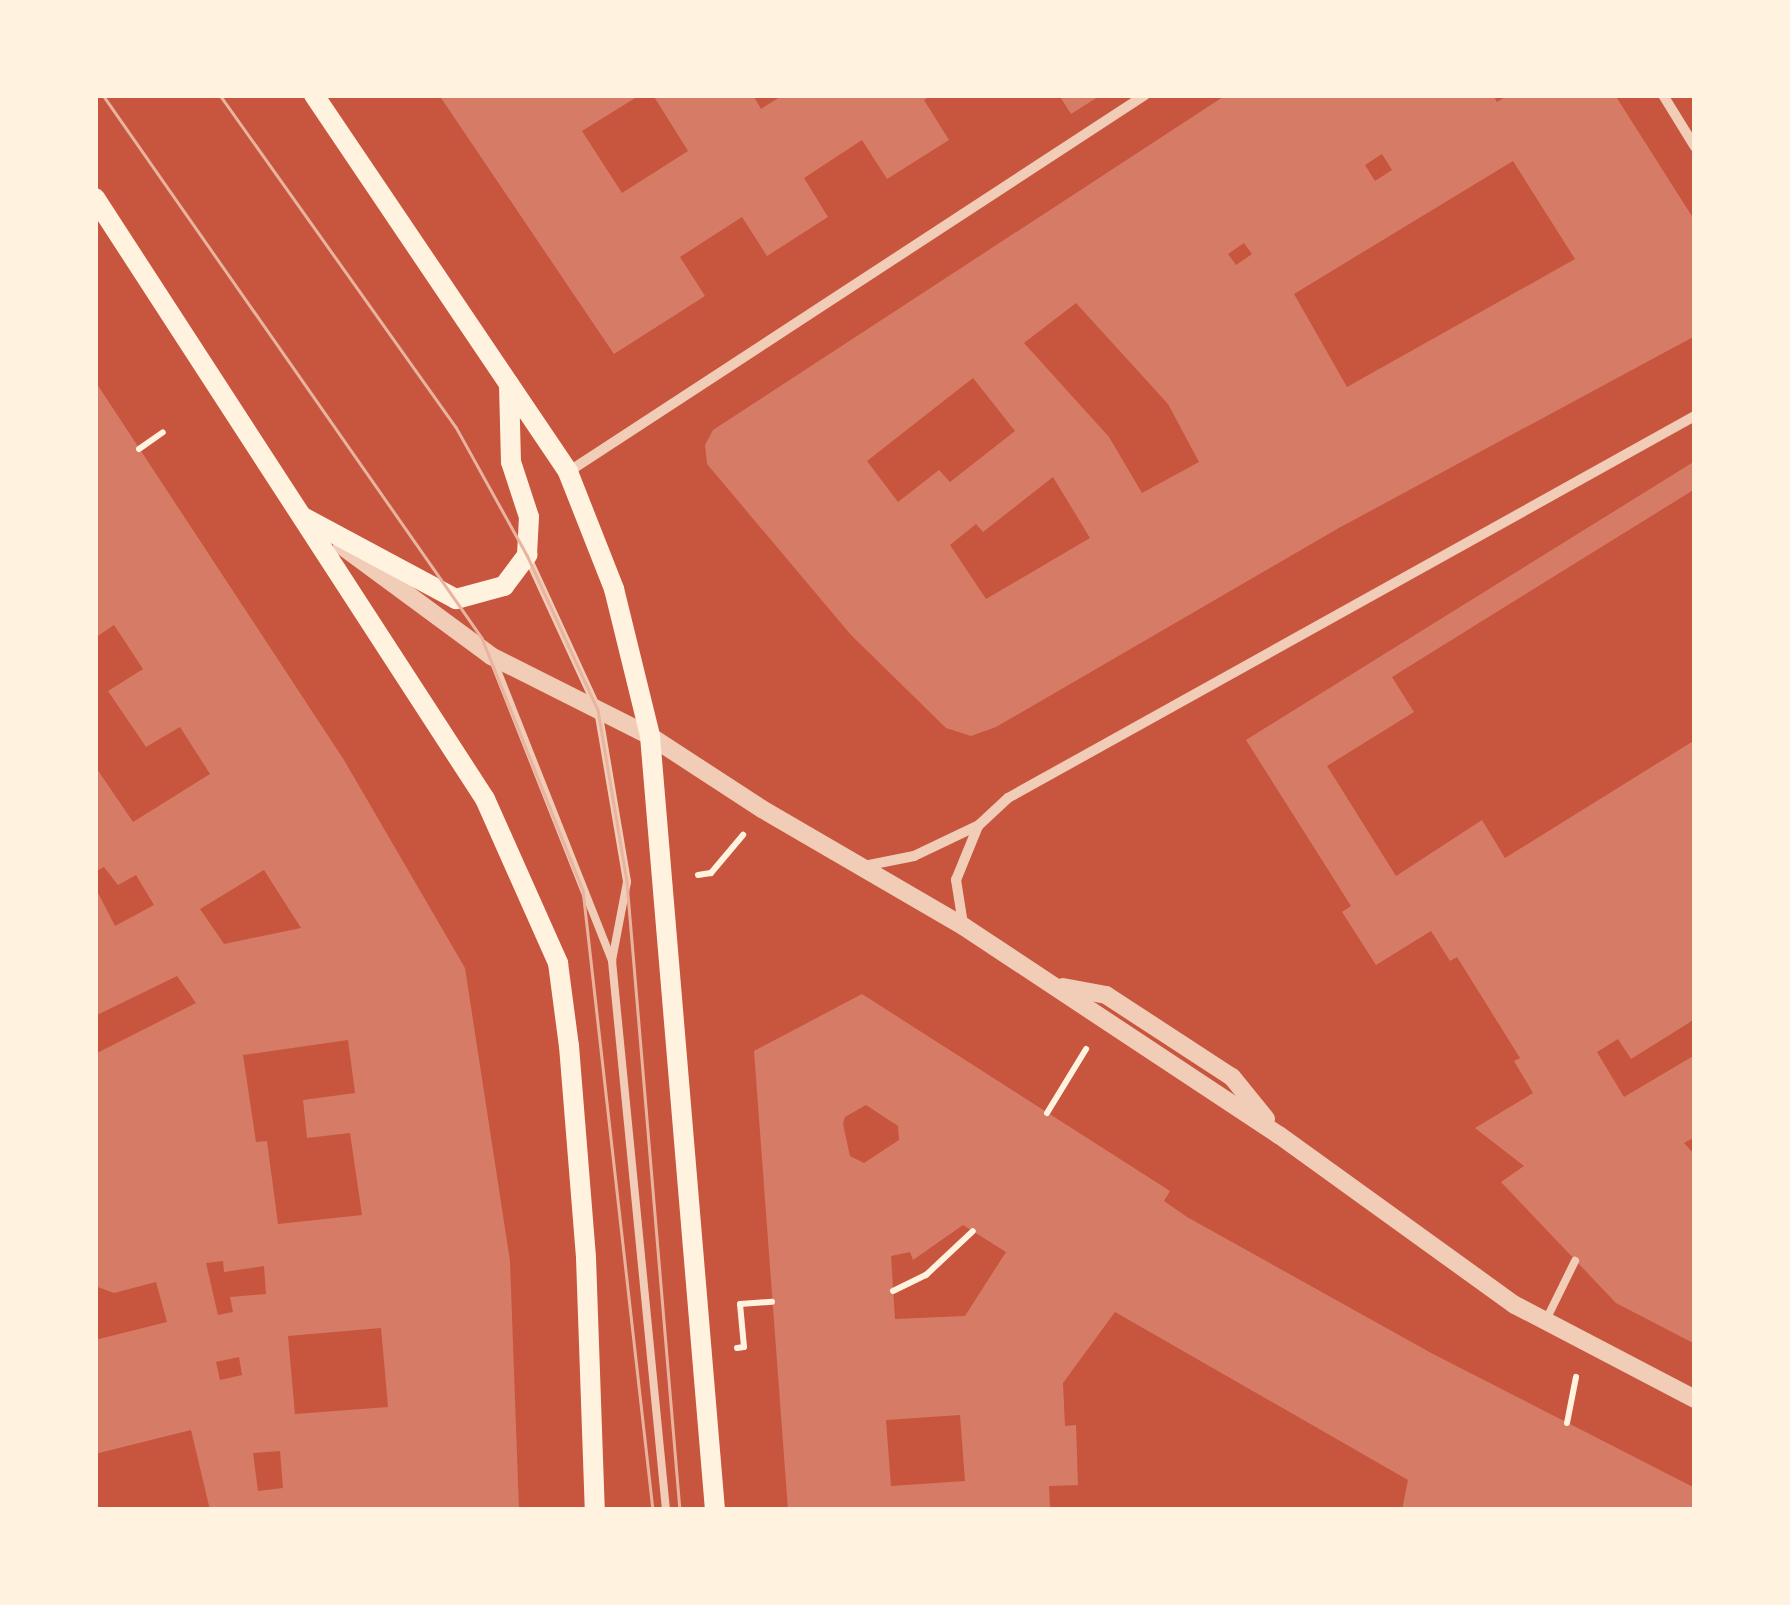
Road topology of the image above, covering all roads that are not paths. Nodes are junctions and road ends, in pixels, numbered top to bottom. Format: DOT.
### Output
graph roads {
  1 [pos="314,95"];
  2 [pos="1145,95"];
  3 [pos="1663,95"];
  4 [pos="1695,147"];
  5 [pos="95,198"];
  6 [pos="509,383"];
  7 [pos="1695,416"];
  8 [pos="568,472"];
  9 [pos="301,516"];
  10 [pos="527,555"];
  11 [pos="491,656"];
  12 [pos="598,710"];
  13 [pos="650,736"];
  14 [pos="979,825"];
  15 [pos="864,866"];
  16 [pos="963,926"];
  17 [pos="612,961"];
  18 [pos="1575,1261"];
  19 [pos="1545,1322"];
  20 [pos="1695,1398"];
  21 [pos="595,1510"];
  22 [pos="666,1510"];
  23 [pos="715,1510"];
  1 -- 6 [label="main road"];
  2 -- 8 [label="street"];
  3 -- 4 [label="street"];
  5 -- 9 [label="main road"];
  6 -- 8 [label="main road"];
  6 -- 10 [label="main road"];
  7 -- 14 [label="street"];
  8 -- 13 [label="main road"];
  9 -- 10 [label="main road"];
  9 -- 11 [label="street"];
  9 -- 21 [label="main road"];
  10 -- 12 [label="lane"];
  11 -- 12 [label="street"];
  11 -- 17 [label="lane"];
  12 -- 13 [label="street"];
  12 -- 17 [label="lane"];
  13 -- 15 [label="street"];
  13 -- 23 [label="main road"];
  14 -- 15 [label="street"];
  14 -- 16 [label="street"];
  15 -- 16 [label="street"];
  16 -- 19 [label="street"];
  17 -- 22 [label="lane"];
  18 -- 19 [label="lane"];
  19 -- 20 [label="street"];
}
